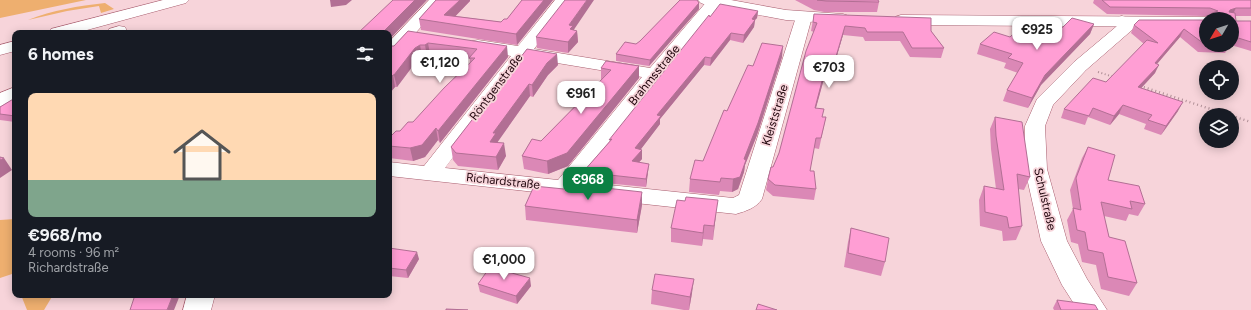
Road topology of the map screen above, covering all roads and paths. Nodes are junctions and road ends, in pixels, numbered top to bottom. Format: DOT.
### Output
graph roads {
  1 [pos="181,0"];
  2 [pos="437,0"];
  3 [pos="563,0"];
  4 [pos="711,1"];
  5 [pos="796,10"];
  6 [pos="859,20"];
  7 [pos="889,20"];
  8 [pos="1122,21"];
  9 [pos="1199,22"];
  10 [pos="68,30"];
  11 [pos="461,42"];
  12 [pos="12,47"];
  13 [pos="0,50"];
  14 [pos="392,50"];
  15 [pos="523,52"];
  16 [pos="1080,66"];
  17 [pos="655,74"];
  18 [pos="1118,78"];
  19 [pos="1140,86"];
  20 [pos="12,95"];
  21 [pos="0,101"];
  22 [pos="1208,108"];
  23 [pos="1239,118"];
  24 [pos="1251,122"];
  25 [pos="392,169"];
  26 [pos="430,174"];
  27 [pos="565,187"];
  28 [pos="736,206"];
  29 [pos="200,298"];
  30 [pos="197,310"];
  31 [pos="1093,310"];
  1 -- 10 [label="street"];
  2 -- 14 [label="street"];
  3 -- 15 [label="street, Röntgenstraße"];
  4 -- 5 [label="street"];
  4 -- 17 [label="street, Brahmsstraße"];
  5 -- 6 [label="street"];
  5 -- 28 [label="street, Kleiststraße"];
  7 -- 8 [label="street"];
  8 -- 9 [label="street"];
  8 -- 16 [label="street, Schulstraße"];
  11 -- 15 [label="street"];
  12 -- 13 [label="street"];
  15 -- 17 [label="street"];
  15 -- 26 [label="street, Röntgenstraße"];
  16 -- 18 [label="path"];
  16 -- 31 [label="street, Schulstraße"];
  17 -- 27 [label="street, Brahmsstraße"];
  19 -- 22 [label="path"];
  20 -- 21 [label="street"];
  23 -- 24 [label="path"];
  25 -- 26 [label="street, Richardstraße"];
  26 -- 27 [label="street, Richardstraße"];
  27 -- 28 [label="street, Richardstraße"];
  29 -- 30 [label="street"];
}
